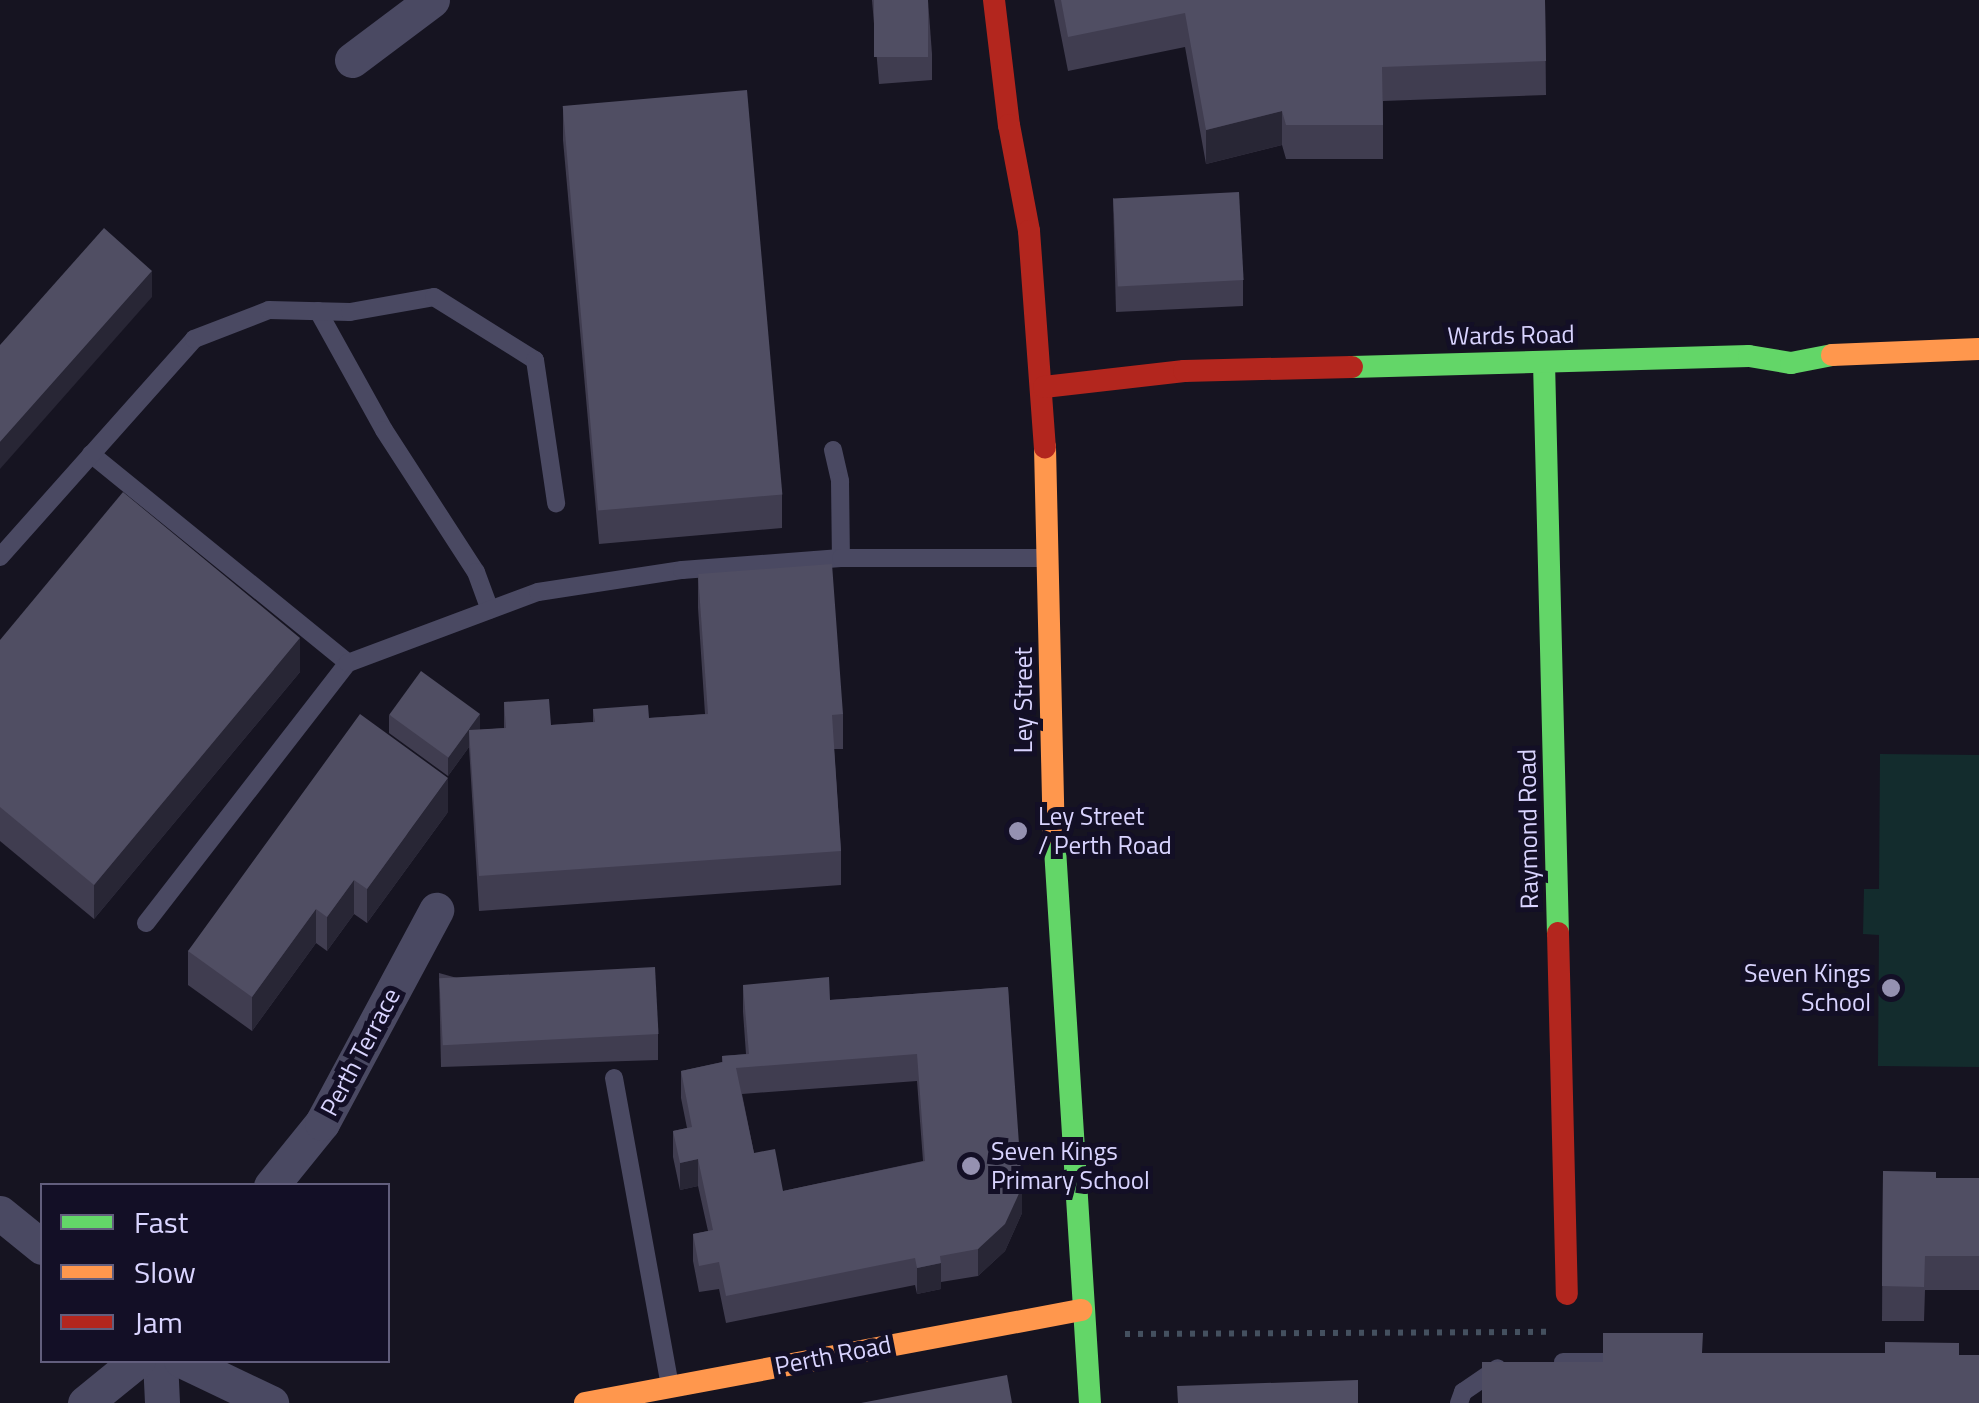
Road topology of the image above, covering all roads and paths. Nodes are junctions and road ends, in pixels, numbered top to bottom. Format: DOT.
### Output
graph roads {
  1 [pos="432,0"];
  2 [pos="994,0"];
  3 [pos="352,60"];
  4 [pos="318,311"];
  5 [pos="1979,349"];
  6 [pos="1544,362"];
  7 [pos="1044,387"];
  8 [pos="832,450"];
  9 [pos="91,454"];
  10 [pos="556,503"];
  11 [pos="0,556"];
  12 [pos="841,558"];
  13 [pos="1050,558"];
  14 [pos="490,610"];
  15 [pos="348,663"];
  16 [pos="436,910"];
  17 [pos="146,923"];
  18 [pos="614,1078"];
  19 [pos="273,1183"];
  20 [pos="0,1213"];
  21 [pos="40,1246"];
  22 [pos="1567,1294"];
  23 [pos="1081,1310"];
  24 [pos="1084,1335"];
  25 [pos="1642,1362"];
  26 [pos="134,1363"];
  27 [pos="160,1363"];
  28 [pos="187,1363"];
  29 [pos="1512,1363"];
  30 [pos="1546,1363"];
  31 [pos="670,1387"];
  32 [pos="636,1399"];
  33 [pos="85,1403"];
  34 [pos="162,1403"];
  35 [pos="270,1403"];
  36 [pos="584,1403"];
  37 [pos="1090,1403"];
  38 [pos="1459,1403"];
  1 -- 3 [label="street"];
  2 -- 7 [label="street, Ley Street"];
  4 -- 9 [label="lane"];
  4 -- 10 [label="lane"];
  4 -- 14 [label="lane"];
  5 -- 6 [label="street, Wards Road"];
  6 -- 7 [label="street, Wards Road"];
  6 -- 22 [label="street, Raymond Road"];
  7 -- 13 [label="street, Ley Street"];
  8 -- 12 [label="lane"];
  9 -- 11 [label="lane"];
  9 -- 15 [label="lane"];
  12 -- 13 [label="lane"];
  12 -- 14 [label="lane"];
  13 -- 23 [label="street, Ley Street"];
  14 -- 15 [label="lane"];
  15 -- 17 [label="lane"];
  16 -- 19 [label="street, Perth Terrace"];
  18 -- 31 [label="lane"];
  20 -- 21 [label="street"];
  22 -- 24 [label="path"];
  23 -- 24 [label="street, Ley Street"];
  23 -- 31 [label="street, Perth Road"];
  24 -- 37 [label="street, Ley Street"];
  25 -- 30 [label="lane"];
  26 -- 33 [label="street"];
  27 -- 34 [label="street"];
  28 -- 35 [label="street"];
  29 -- 38 [label="lane"];
  31 -- 32 [label="street, Perth Road"];
  32 -- 36 [label="street, Perth Road"];
}
